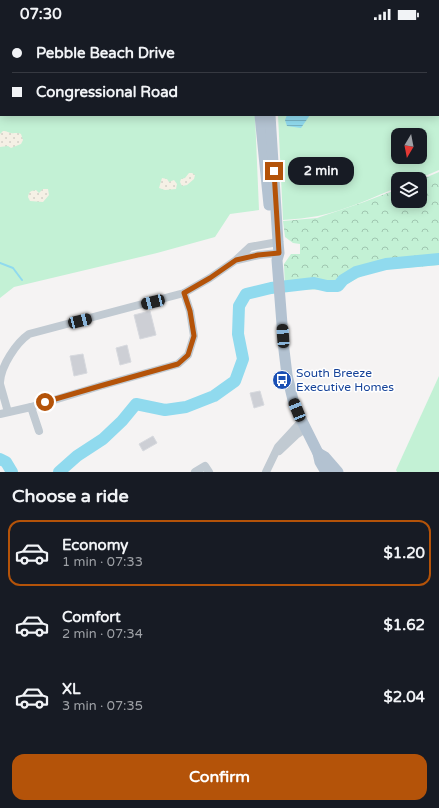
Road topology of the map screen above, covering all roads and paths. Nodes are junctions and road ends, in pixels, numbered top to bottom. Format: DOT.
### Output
graph roads {
  1 [pos="260,116"];
  2 [pos="270,116"];
  3 [pos="276,250"];
  4 [pos="184,293"];
  5 [pos="0,383"];
  6 [pos="31,407"];
  7 [pos="4,413"];
  8 [pos="303,425"];
  9 [pos="39,431"];
  10 [pos="318,453"];
  11 [pos="195,472"];
  12 [pos="209,472"];
  13 [pos="266,472"];
  14 [pos="326,472"];
  15 [pos="338,472"];
  1 -- 3 [label="main road"];
  2 -- 3 [label="main road"];
  3 -- 4 [label="street"];
  3 -- 8 [label="main road"];
  4 -- 5 [label="street"];
  4 -- 6 [label="street"];
  5 -- 7 [label="street"];
  6 -- 7 [label="street"];
  6 -- 9 [label="street"];
  8 -- 10 [label="main road"];
  8 -- 13 [label="street"];
  10 -- 14 [label="main road"];
  10 -- 15 [label="main road"];
  11 -- 12 [label="street"];
}
